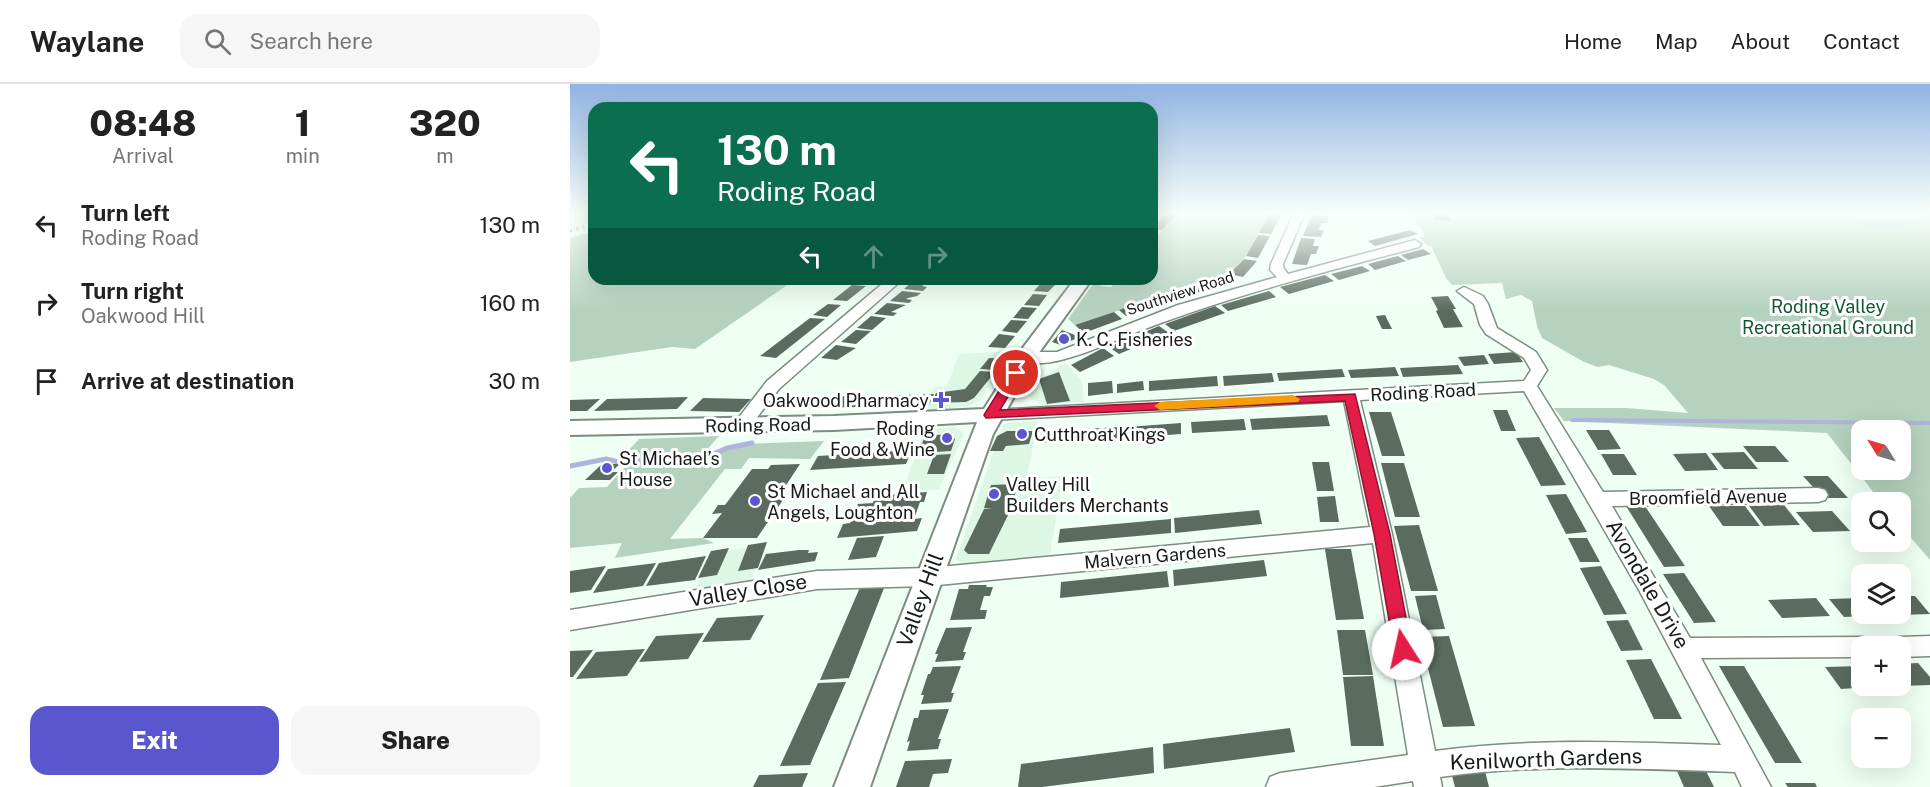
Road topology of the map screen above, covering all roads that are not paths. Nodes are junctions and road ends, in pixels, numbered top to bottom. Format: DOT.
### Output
graph roads {
  1 [pos="1285,246"];
  2 [pos="1408,246"];
  3 [pos="1285,278"];
  4 [pos="889,285"];
  5 [pos="1080,285"];
  6 [pos="1464,291"];
  7 [pos="1027,357"];
  8 [pos="1529,386"];
  9 [pos="1351,396"];
  10 [pos="991,415"];
  11 [pos="742,425"];
  12 [pos="570,428"];
  13 [pos="1818,495"];
  14 [pos="1599,499"];
  15 [pos="1382,534"];
  16 [pos="928,577"];
  17 [pos="570,620"];
  18 [pos="1930,646"];
  19 [pos="1851,647"];
  20 [pos="1911,647"];
  21 [pos="1685,648"];
  22 [pos="1743,759"];
  23 [pos="1426,776"];
  24 [pos="852,787"];
  25 [pos="1280,787"];
  26 [pos="1757,787"];
  1 -- 3 [label="street"];
  2 -- 3 [label="street, Southview Road"];
  3 -- 7 [label="street, Southview Road"];
  4 -- 11 [label="street"];
  5 -- 7 [label="street, Valley Hill"];
  6 -- 8 [label="street"];
  7 -- 10 [label="street, Valley Hill"];
  8 -- 9 [label="street, Roding Road"];
  8 -- 14 [label="street, Avondale Drive"];
  9 -- 10 [label="street, Roding Road"];
  9 -- 15 [label="street"];
  10 -- 11 [label="street, Roding Road"];
  10 -- 16 [label="street, Valley Hill"];
  11 -- 12 [label="street, Roding Road"];
  13 -- 14 [label="street, Broomfield Avenue"];
  14 -- 21 [label="street, Avondale Drive"];
  15 -- 16 [label="street, Malvern Gardens"];
  15 -- 23 [label="street"];
  16 -- 17 [label="street, Valley Close"];
  16 -- 24 [label="street, Valley Hill"];
  18 -- 20 [label="street"];
  19 -- 21 [label="street"];
  21 -- 22 [label="street, Avondale Drive"];
  22 -- 23 [label="street, Kenilworth Gardens"];
  22 -- 26 [label="street, Avondale Drive"];
  23 -- 25 [label="street, Kenilworth Gardens"];
}
